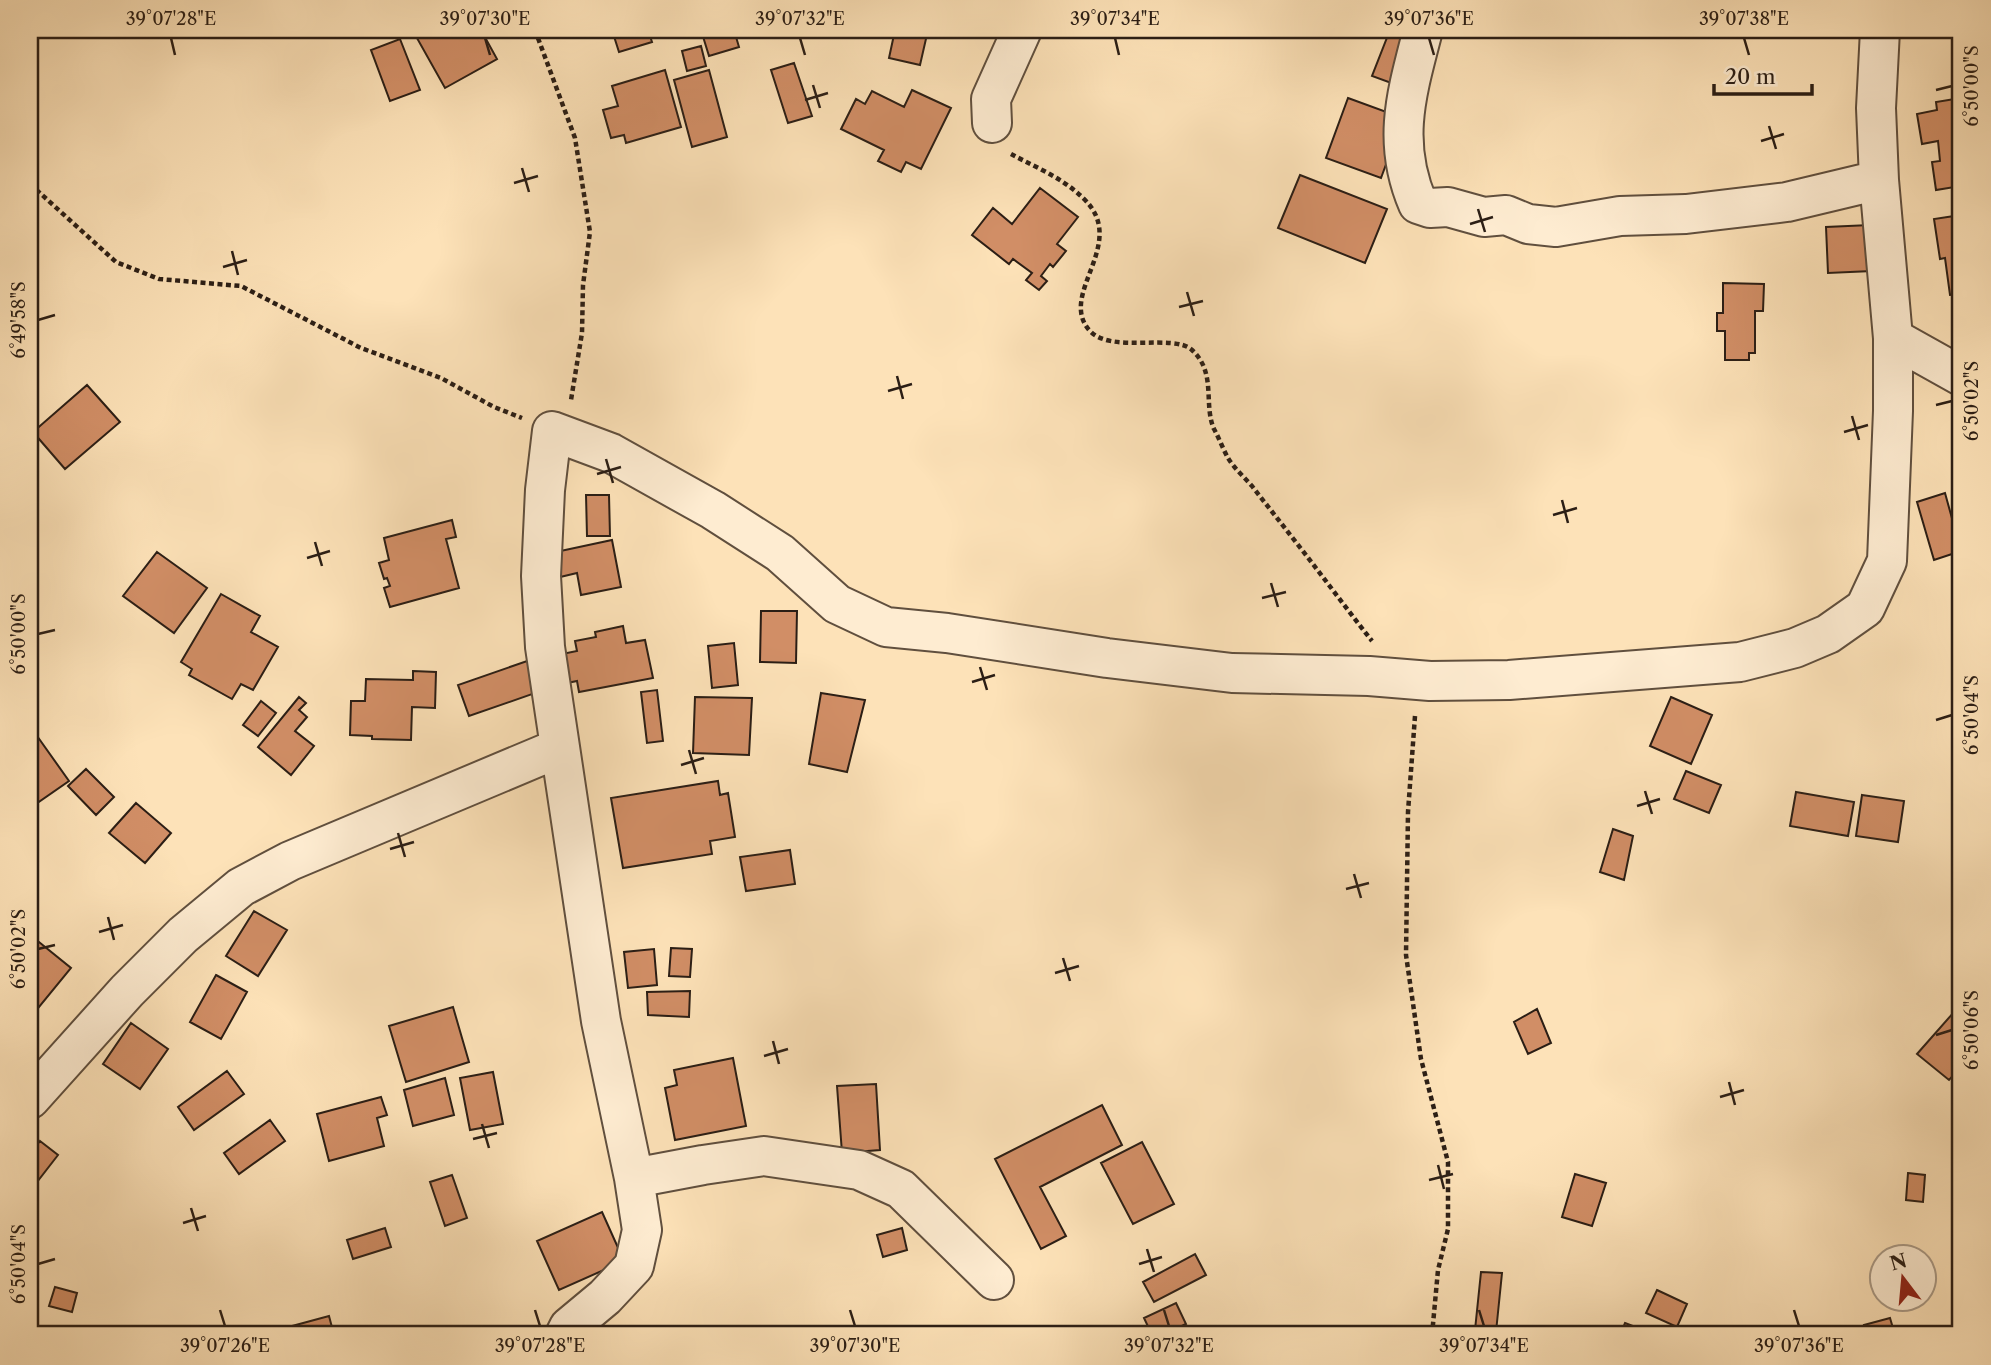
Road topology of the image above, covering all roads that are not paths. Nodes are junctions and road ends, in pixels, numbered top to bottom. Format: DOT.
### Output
graph roads {
  1 [pos="1021,30"];
  2 [pos="1423,30"];
  3 [pos="1880,30"];
  4 [pos="992,123"];
  5 [pos="1879,180"];
  6 [pos="1893,338"];
  7 [pos="1961,376"];
  8 [pos="559,748"];
  9 [pos="30,1099"];
  10 [pos="634,1178"];
  11 [pos="994,1280"];
  12 [pos="565,1335"];
  1 -- 4 [label="street"];
  2 -- 5 [label="street"];
  3 -- 5 [label="street"];
  5 -- 6 [label="street"];
  6 -- 7 [label="street"];
  6 -- 8 [label="street"];
  8 -- 9 [label="street"];
  8 -- 10 [label="street"];
  10 -- 11 [label="street"];
  10 -- 12 [label="street"];
}
